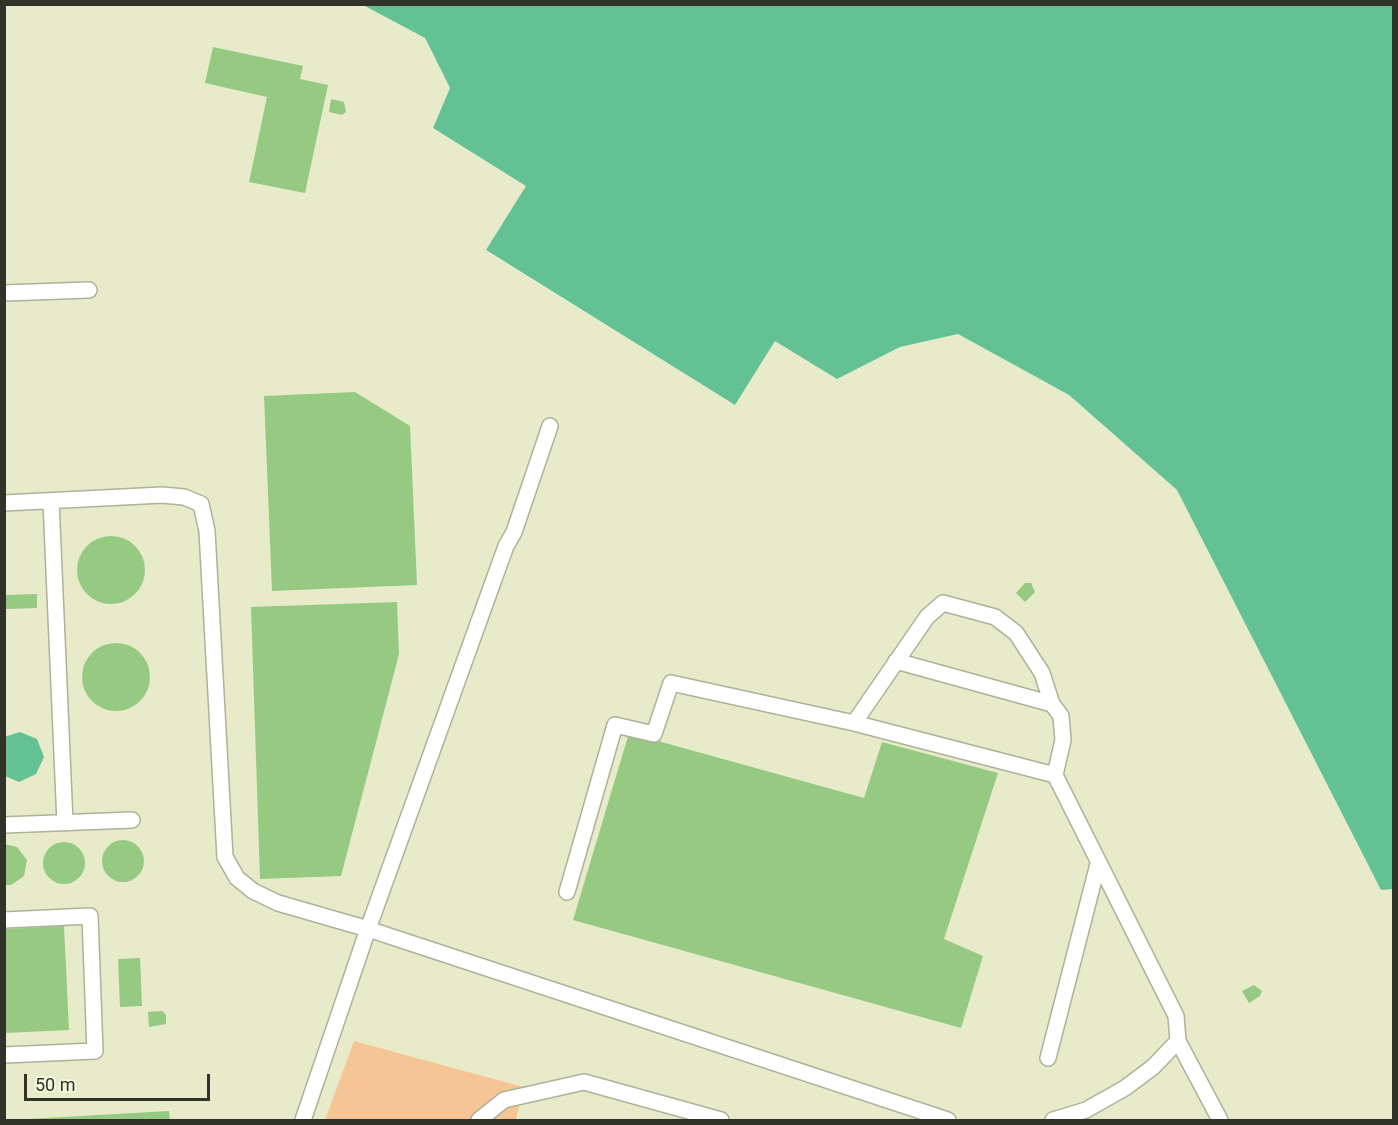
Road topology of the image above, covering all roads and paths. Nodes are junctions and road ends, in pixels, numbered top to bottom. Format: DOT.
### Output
graph roads {
  1 [pos="89,290"];
  2 [pos="4,293"];
  3 [pos="550,426"];
  4 [pos="51,501"];
  5 [pos="4,503"];
  6 [pos="896,661"];
  7 [pos="1052,704"];
  8 [pos="854,723"];
  9 [pos="1055,775"];
  10 [pos="132,820"];
  11 [pos="65,823"];
  12 [pos="4,825"];
  13 [pos="1098,864"];
  14 [pos="567,892"];
  15 [pos="4,920"];
  16 [pos="368,929"];
  17 [pos="1178,1041"];
  18 [pos="4,1055"];
  19 [pos="1048,1058"];
  20 [pos="303,1120"];
  21 [pos="479,1120"];
  22 [pos="721,1120"];
  23 [pos="948,1120"];
  24 [pos="1053,1120"];
  25 [pos="1220,1120"];
  1 -- 2 [label="lane"];
  3 -- 16 [label="lane"];
  4 -- 5 [label="lane"];
  4 -- 11 [label="lane"];
  4 -- 16 [label="lane"];
  6 -- 7 [label="lane"];
  6 -- 7 [label="lane"];
  6 -- 8 [label="lane"];
  7 -- 9 [label="lane"];
  8 -- 9 [label="lane"];
  8 -- 14 [label="lane"];
  9 -- 13 [label="lane"];
  10 -- 11 [label="lane"];
  11 -- 12 [label="lane"];
  13 -- 17 [label="lane"];
  13 -- 19 [label="lane"];
  15 -- 18 [label="lane"];
  16 -- 20 [label="lane"];
  16 -- 23 [label="lane"];
  17 -- 24 [label="lane"];
  17 -- 25 [label="lane"];
  21 -- 22 [label="lane"];
}
